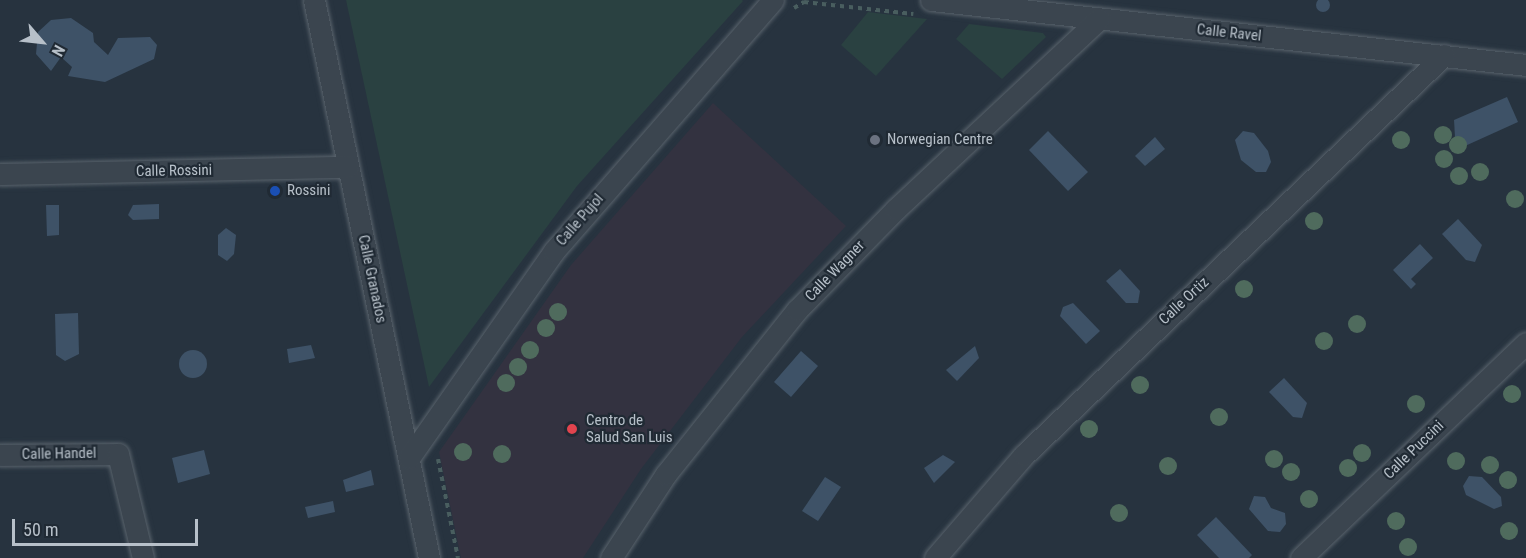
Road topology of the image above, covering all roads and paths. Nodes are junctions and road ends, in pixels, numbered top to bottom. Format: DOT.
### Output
graph roads {
  1 [pos="314,0"];
  2 [pos="773,0"];
  3 [pos="928,8"];
  4 [pos="785,18"];
  5 [pos="1099,19"];
  6 [pos="1444,55"];
  7 [pos="1526,65"];
  8 [pos="348,167"];
  9 [pos="0,174"];
  10 [pos="1526,343"];
  11 [pos="438,450"];
  12 [pos="0,455"];
  13 [pos="409,458"];
  14 [pos="143,558"];
  15 [pos="429,558"];
  16 [pos="458,558"];
  17 [pos="611,558"];
  18 [pos="935,558"];
  19 [pos="1301,558"];
  1 -- 8 [label="street, Calle Granados"];
  2 -- 13 [label="street, Calle Pujol"];
  3 -- 4 [label="path"];
  3 -- 5 [label="street, Calle Ravel"];
  5 -- 6 [label="street, Calle Ravel"];
  5 -- 17 [label="street, Calle Wagner"];
  6 -- 7 [label="street, Calle Ravel"];
  6 -- 18 [label="street, Calle Ortiz"];
  8 -- 9 [label="street, Calle Rossini"];
  8 -- 13 [label="street, Calle Granados"];
  10 -- 19 [label="street, Calle Puccini"];
  11 -- 16 [label="path"];
  12 -- 14 [label="street, Calle Handel"];
  13 -- 15 [label="street, Calle Granados"];
}
